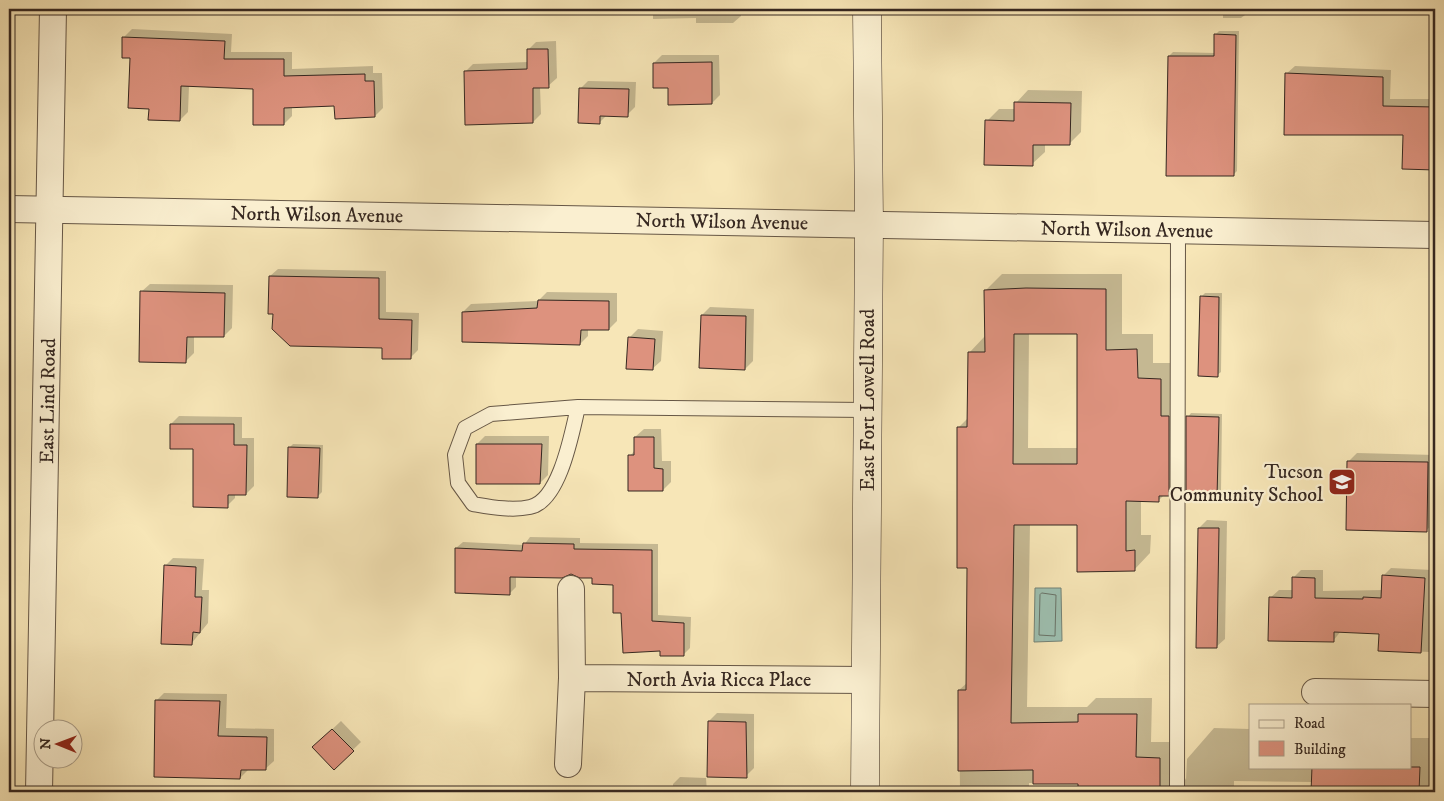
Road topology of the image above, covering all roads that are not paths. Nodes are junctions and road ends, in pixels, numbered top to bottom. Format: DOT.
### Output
graph roads {
  1 [pos="53,9"];
  2 [pos="866,9"];
  3 [pos="9,209"];
  4 [pos="51,210"];
  5 [pos="869,223"];
  6 [pos="1178,230"];
  7 [pos="1435,235"];
  8 [pos="578,407"];
  9 [pos="867,410"];
  10 [pos="571,589"];
  11 [pos="572,678"];
  12 [pos="866,680"];
  13 [pos="1315,692"];
  14 [pos="1435,694"];
  15 [pos="568,764"];
  16 [pos="39,792"];
  17 [pos="865,792"];
  18 [pos="1177,792"];
  1 -- 4 [label="street, East Lind Road"];
  2 -- 5 [label="main road, East Fort Lowell Road"];
  3 -- 4 [label="street, North Wilson Avenue"];
  4 -- 5 [label="street, North Wilson Avenue"];
  4 -- 16 [label="street, East Lind Road"];
  5 -- 6 [label="street, North Wilson Avenue"];
  5 -- 9 [label="main road, East Fort Lowell Road"];
  6 -- 7 [label="street, North Wilson Avenue"];
  6 -- 18 [label="lane"];
  8 -- 8 [label="lane"];
  8 -- 9 [label="lane"];
  9 -- 12 [label="main road, East Fort Lowell Road"];
  10 -- 11 [label="street"];
  11 -- 12 [label="street, North Avia Ricca Place"];
  11 -- 15 [label="street"];
  12 -- 17 [label="main road, East Fort Lowell Road"];
  13 -- 14 [label="street"];
}
